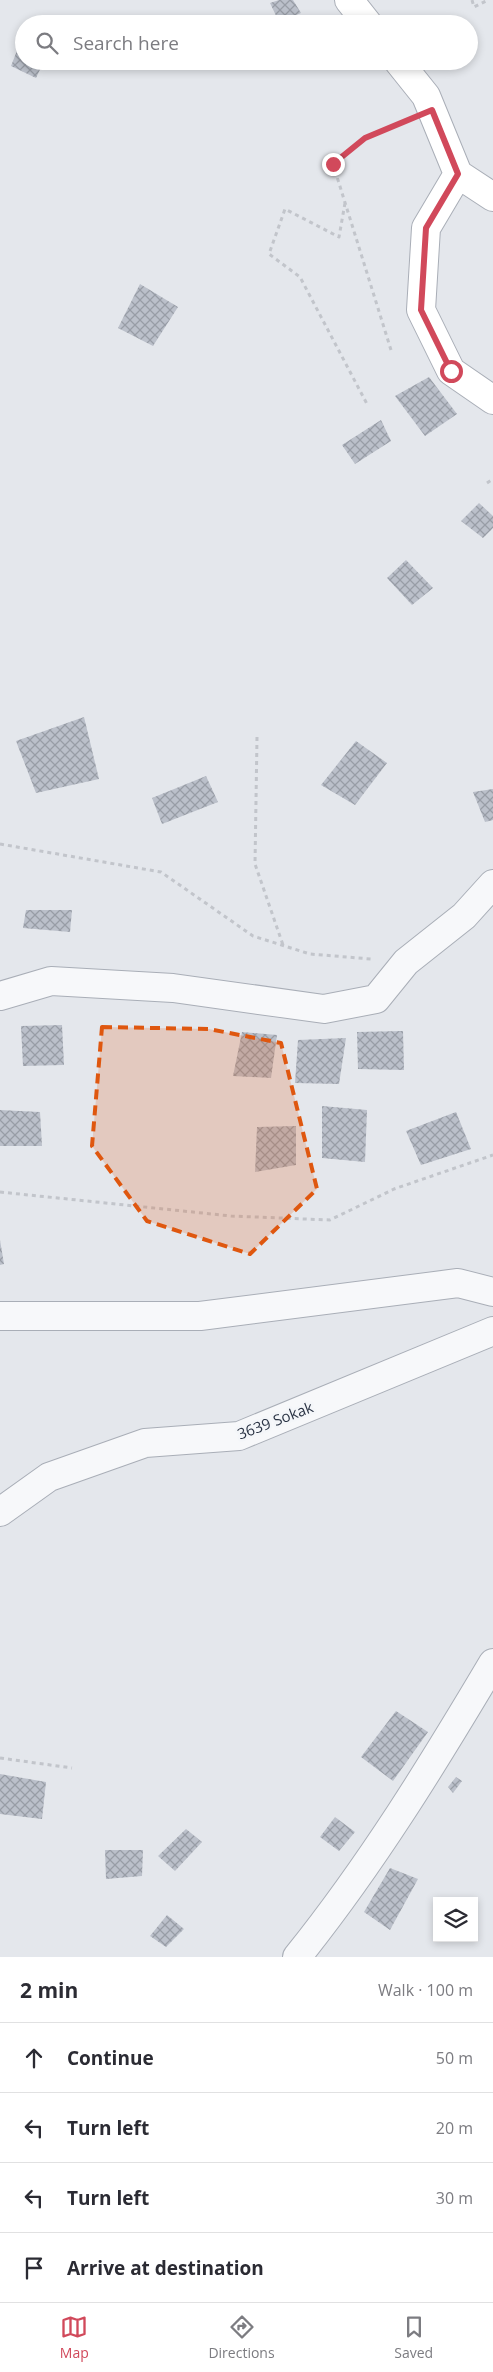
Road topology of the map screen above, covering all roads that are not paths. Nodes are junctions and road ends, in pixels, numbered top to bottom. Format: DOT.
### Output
graph roads {
  1 [pos="349,0"];
  2 [pos="361,15"];
  3 [pos="405,70"];
  4 [pos="458,174"];
  5 [pos="493,197"];
  6 [pos="493,400"];
  7 [pos="493,884"];
  8 [pos="0,996"];
  9 [pos="493,1292"];
  10 [pos="0,1316"];
  11 [pos="493,1331"];
  12 [pos="0,1512"];
  13 [pos="493,1663"];
  14 [pos="297,1957"];
  1 -- 2 [label="street"];
  3 -- 4 [label="street"];
  4 -- 5 [label="street"];
  4 -- 6 [label="street"];
  7 -- 8 [label="street"];
  9 -- 10 [label="street"];
  11 -- 12 [label="street, 3639 Sokak"];
  13 -- 14 [label="street"];
}
